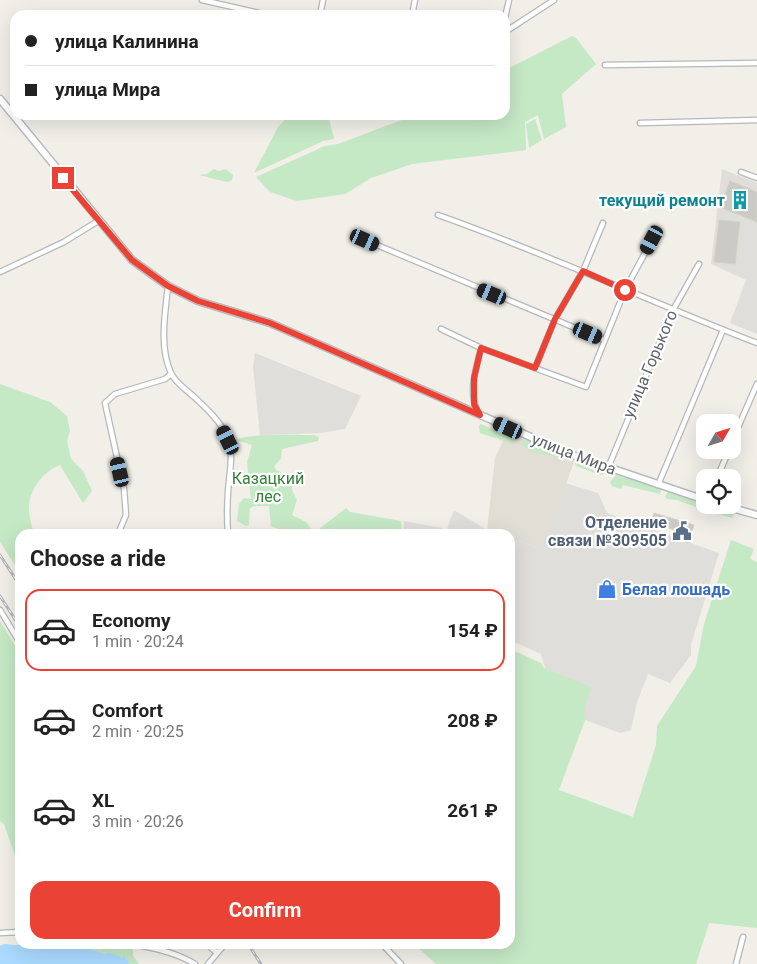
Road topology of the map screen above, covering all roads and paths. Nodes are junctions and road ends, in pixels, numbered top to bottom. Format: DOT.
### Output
graph roads {
  1 [pos="202,0"];
  2 [pos="230,0"];
  3 [pos="554,0"];
  4 [pos="228,7"];
  5 [pos="243,10"];
  6 [pos="510,29"];
  7 [pos="757,63"];
  8 [pos="605,65"];
  9 [pos="0,99"];
  10 [pos="10,111"];
  11 [pos="17,120"];
  12 [pos="757,120"];
  13 [pos="640,123"];
  14 [pos="741,172"];
  15 [pos="757,178"];
  16 [pos="438,215"];
  17 [pos="98,221"];
  18 [pos="603,223"];
  19 [pos="365,240"];
  20 [pos="652,240"];
  21 [pos="698,264"];
  22 [pos="583,271"];
  23 [pos="0,272"];
  24 [pos="168,286"];
  25 [pos="625,290"];
  26 [pos="673,310"];
  27 [pos="555,319"];
  28 [pos="441,329"];
  29 [pos="723,330"];
  30 [pos="604,340"];
  31 [pos="757,343"];
  32 [pos="481,348"];
  33 [pos="535,368"];
  34 [pos="171,374"];
  35 [pos="757,384"];
  36 [pos="480,415"];
  37 [pos="741,420"];
  38 [pos="608,468"];
  39 [pos="658,485"];
  40 [pos="696,497"];
  41 [pos="741,510"];
  42 [pos="757,514"];
  43 [pos="120,529"];
  44 [pos="228,529"];
  45 [pos="0,610"];
  46 [pos="15,635"];
  47 [pos="15,932"];
  48 [pos="0,933"];
  49 [pos="743,937"];
  50 [pos="152,949"];
  51 [pos="213,949"];
  52 [pos="221,949"];
  53 [pos="387,949"];
  54 [pos="217,953"];
  55 [pos="196,964"];
  56 [pos="208,964"];
  57 [pos="401,964"];
  58 [pos="736,964"];
  1 -- 4 [label="street"];
  2 -- 4 [label="street"];
  3 -- 6 [label="street"];
  4 -- 5 [label="street"];
  7 -- 8 [label="street"];
  9 -- 10 [label="main road, улица Мира"];
  11 -- 17 [label="main road, улица Мира"];
  12 -- 13 [label="street"];
  14 -- 15 [label="street"];
  16 -- 22 [label="street"];
  17 -- 23 [label="street"];
  17 -- 24 [label="main road, улица Мира"];
  18 -- 22 [label="street"];
  19 -- 27 [label="street"];
  20 -- 25 [label="street"];
  21 -- 26 [label="street, улица Горького"];
  22 -- 25 [label="street"];
  22 -- 27 [label="street"];
  24 -- 34 [label="street"];
  24 -- 36 [label="main road, улица Мира"];
  25 -- 26 [label="street"];
  25 -- 30 [label="street"];
  26 -- 29 [label="street"];
  26 -- 38 [label="street, улица Горького"];
  27 -- 30 [label="street"];
  27 -- 33 [label="street"];
  28 -- 32 [label="street"];
  29 -- 31 [label="street"];
  29 -- 39 [label="street"];
  30 -- 33 [label="street"];
  32 -- 33 [label="street"];
  32 -- 36 [label="street"];
  34 -- 43 [label="street"];
  34 -- 44 [label="street"];
  35 -- 37 [label="street"];
  36 -- 38 [label="main road, улица Мира"];
  38 -- 39 [label="main road, улица Мира"];
  39 -- 40 [label="main road, улица Мира"];
  41 -- 42 [label="main road"];
  45 -- 46 [label="street"];
  47 -- 48 [label="street"];
  49 -- 58 [label="street"];
  50 -- 55 [label="street"];
  51 -- 54 [label="street"];
  52 -- 54 [label="street"];
  53 -- 57 [label="street"];
  54 -- 56 [label="street"];
}
